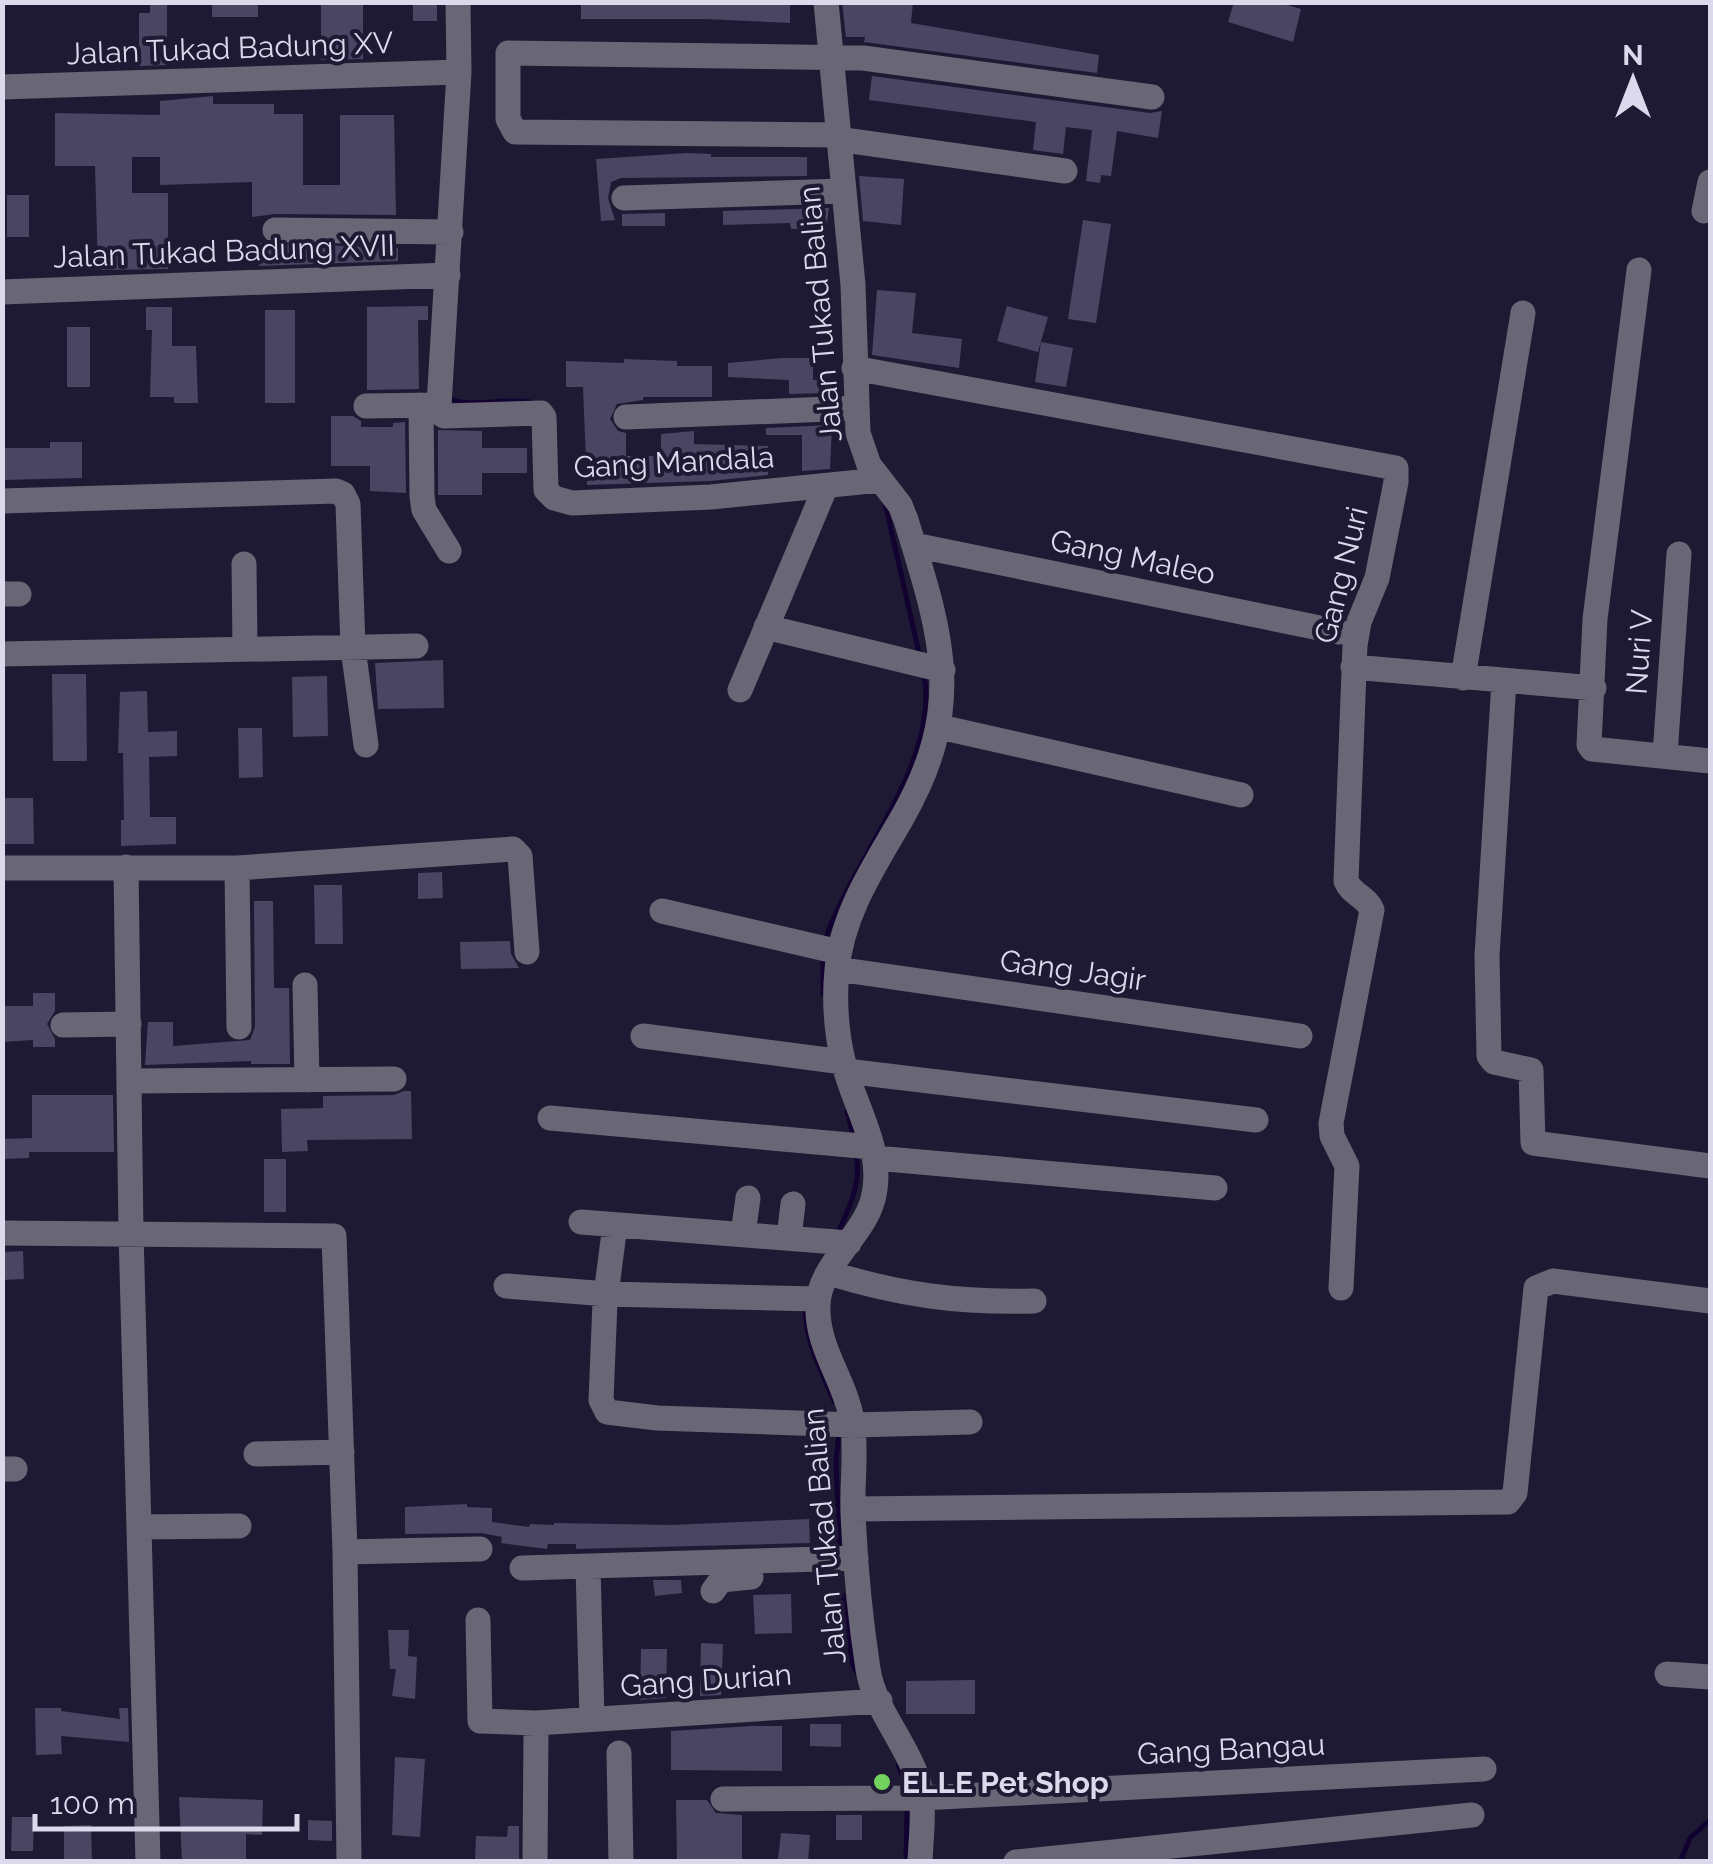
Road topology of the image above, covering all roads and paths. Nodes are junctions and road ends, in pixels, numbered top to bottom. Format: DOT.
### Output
graph roads {
  1 [pos="458,2"];
  2 [pos="826,2"];
  3 [pos="829,60"];
  4 [pos="459,72"];
  5 [pos="2,87"];
  6 [pos="1152,97"];
  7 [pos="837,137"];
  8 [pos="1064,170"];
  9 [pos="1710,182"];
  10 [pos="843,191"];
  11 [pos="624,198"];
  12 [pos="1704,212"];
  13 [pos="276,230"];
  14 [pos="451,232"];
  15 [pos="1639,270"];
  16 [pos="448,275"];
  17 [pos="2,292"];
  18 [pos="1523,313"];
  19 [pos="854,368"];
  20 [pos="430,405"];
  21 [pos="366,406"];
  22 [pos="855,408"];
  23 [pos="626,418"];
  24 [pos="880,480"];
  25 [pos="826,486"];
  26 [pos="2,501"];
  27 [pos="914,545"];
  28 [pos="449,552"];
  29 [pos="1679,554"];
  30 [pos="244,564"];
  31 [pos="766,628"];
  32 [pos="1339,632"];
  33 [pos="416,646"];
  34 [pos="354,648"];
  35 [pos="245,649"];
  36 [pos="2,654"];
  37 [pos="1352,667"];
  38 [pos="943,670"];
  39 [pos="1464,678"];
  40 [pos="1504,681"];
  41 [pos="1594,688"];
  42 [pos="740,690"];
  43 [pos="940,727"];
  44 [pos="366,744"];
  45 [pos="1664,755"];
  46 [pos="1710,761"];
  47 [pos="1241,795"];
  48 [pos="126,867"];
  49 [pos="2,868"];
  50 [pos="236,868"];
  51 [pos="662,911"];
  52 [pos="528,952"];
  53 [pos="838,966"];
  54 [pos="305,985"];
  55 [pos="1094,1016"];
  56 [pos="129,1024"];
  57 [pos="62,1025"];
  58 [pos="239,1027"];
  59 [pos="642,1036"];
  60 [pos="1300,1036"];
  61 [pos="844,1067"];
  62 [pos="394,1079"];
  63 [pos="307,1080"];
  64 [pos="130,1081"];
  65 [pos="550,1118"];
  66 [pos="1256,1120"];
  67 [pos="874,1153"];
  68 [pos="1710,1166"];
  69 [pos="1214,1188"];
  70 [pos="748,1198"];
  71 [pos="793,1204"];
  72 [pos="582,1222"];
  73 [pos="615,1224"];
  74 [pos="131,1232"];
  75 [pos="2,1233"];
  76 [pos="743,1234"];
  77 [pos="789,1238"];
  78 [pos="849,1243"];
  79 [pos="829,1273"];
  80 [pos="506,1286"];
  81 [pos="1341,1288"];
  82 [pos="607,1294"];
  83 [pos="818,1299"];
  84 [pos="1034,1300"];
  85 [pos="1710,1301"];
  86 [pos="970,1422"];
  87 [pos="853,1425"];
  88 [pos="342,1452"];
  89 [pos="256,1454"];
  90 [pos="853,1510"];
  91 [pos="139,1526"];
  92 [pos="238,1526"];
  93 [pos="480,1550"];
  94 [pos="345,1552"];
  95 [pos="857,1566"];
  96 [pos="588,1567"];
  97 [pos="522,1568"];
  98 [pos="713,1591"];
  99 [pos="478,1620"];
  100 [pos="1667,1674"];
  101 [pos="1710,1677"];
  102 [pos="880,1701"];
  103 [pos="592,1720"];
  104 [pos="536,1728"];
  105 [pos="619,1753"];
  106 [pos="1484,1769"];
  107 [pos="922,1798"];
  108 [pos="723,1799"];
  109 [pos="1472,1814"];
  110 [pos="148,1862"];
  111 [pos="349,1862"];
  112 [pos="535,1862"];
  113 [pos="621,1862"];
  114 [pos="920,1862"];
  115 [pos="1016,1862"];
  1 -- 4 [label="street"];
  2 -- 3 [label="street, Jalan Tukad Balian"];
  3 -- 6 [label="street"];
  3 -- 7 [label="street, Jalan Tukad Balian"];
  3 -- 7 [label="street"];
  4 -- 5 [label="street, Jalan Tukad Badung XV"];
  4 -- 14 [label="street"];
  7 -- 8 [label="street"];
  7 -- 10 [label="street, Jalan Tukad Balian"];
  9 -- 12 [label="street"];
  10 -- 11 [label="street"];
  10 -- 19 [label="street, Jalan Tukad Balian"];
  13 -- 14 [label="street"];
  14 -- 16 [label="street"];
  15 -- 41 [label="street"];
  16 -- 17 [label="street, Jalan Tukad Badung XVII"];
  16 -- 20 [label="street"];
  18 -- 39 [label="street"];
  19 -- 22 [label="street, Jalan Tukad Balian"];
  19 -- 37 [label="street, Gang Nuri"];
  20 -- 21 [label="street"];
  20 -- 25 [label="street, Gang Mandala"];
  20 -- 28 [label="street"];
  22 -- 23 [label="street"];
  22 -- 24 [label="street, Jalan Tukad Balian"];
  24 -- 25 [label="street, Gang Mandala"];
  24 -- 27 [label="street, Jalan Tukad Balian"];
  25 -- 31 [label="street"];
  26 -- 34 [label="street"];
  27 -- 32 [label="street, Gang Maleo"];
  27 -- 38 [label="street, Jalan Tukad Balian"];
  29 -- 45 [label="street, Nuri V"];
  30 -- 35 [label="street"];
  31 -- 38 [label="street"];
  31 -- 42 [label="street"];
  33 -- 34 [label="street"];
  34 -- 35 [label="street"];
  34 -- 44 [label="street"];
  35 -- 36 [label="street"];
  37 -- 39 [label="street"];
  37 -- 81 [label="street, Gang Nuri"];
  38 -- 43 [label="street, Jalan Tukad Balian"];
  39 -- 40 [label="street"];
  40 -- 41 [label="street"];
  40 -- 68 [label="street"];
  41 -- 45 [label="street"];
  43 -- 47 [label="street"];
  43 -- 53 [label="street, Jalan Tukad Balian"];
  45 -- 46 [label="street"];
  48 -- 49 [label="street"];
  48 -- 50 [label="street"];
  48 -- 56 [label="street"];
  50 -- 52 [label="street"];
  50 -- 58 [label="street"];
  51 -- 53 [label="street"];
  53 -- 55 [label="street, Gang Jagir"];
  53 -- 60 [label="street, Gang Jagir"];
  53 -- 61 [label="street, Jalan Tukad Balian"];
  54 -- 63 [label="street"];
  56 -- 57 [label="street"];
  56 -- 64 [label="street"];
  59 -- 61 [label="street"];
  61 -- 66 [label="street"];
  61 -- 67 [label="street, Jalan Tukad Balian"];
  62 -- 63 [label="street"];
  63 -- 64 [label="street"];
  64 -- 74 [label="street"];
  65 -- 67 [label="street"];
  67 -- 69 [label="street"];
  67 -- 78 [label="street, Jalan Tukad Balian"];
  70 -- 76 [label="street"];
  71 -- 77 [label="street"];
  72 -- 73 [label="street"];
  73 -- 76 [label="street"];
  73 -- 82 [label="street"];
  74 -- 75 [label="street"];
  74 -- 88 [label="street"];
  74 -- 91 [label="street"];
  76 -- 77 [label="street"];
  77 -- 78 [label="street"];
  78 -- 79 [label="street, Jalan Tukad Balian"];
  79 -- 83 [label="street, Jalan Tukad Balian"];
  79 -- 84 [label="street"];
  80 -- 82 [label="street"];
  82 -- 83 [label="street"];
  82 -- 87 [label="street"];
  83 -- 87 [label="street, Jalan Tukad Balian"];
  85 -- 90 [label="street"];
  86 -- 87 [label="street"];
  87 -- 90 [label="street, Jalan Tukad Balian"];
  88 -- 89 [label="street"];
  88 -- 94 [label="street"];
  90 -- 95 [label="street, Jalan Tukad Balian"];
  91 -- 92 [label="street"];
  91 -- 110 [label="street"];
  93 -- 94 [label="street"];
  94 -- 111 [label="street"];
  95 -- 96 [label="street"];
  95 -- 98 [label="street"];
  95 -- 102 [label="street, Jalan Tukad Balian"];
  96 -- 97 [label="street"];
  96 -- 103 [label="street"];
  99 -- 104 [label="street, Gang Durian"];
  100 -- 101 [label="street"];
  102 -- 103 [label="street, Gang Durian"];
  102 -- 107 [label="street, Jalan Tukad Balian"];
  103 -- 104 [label="street, Gang Durian"];
  104 -- 112 [label="street"];
  105 -- 113 [label="street"];
  106 -- 107 [label="street, Gang Bangau"];
  107 -- 108 [label="street, Gang Bangau"];
  107 -- 114 [label="street, Jalan Tukad Balian"];
  109 -- 115 [label="street"];
}
